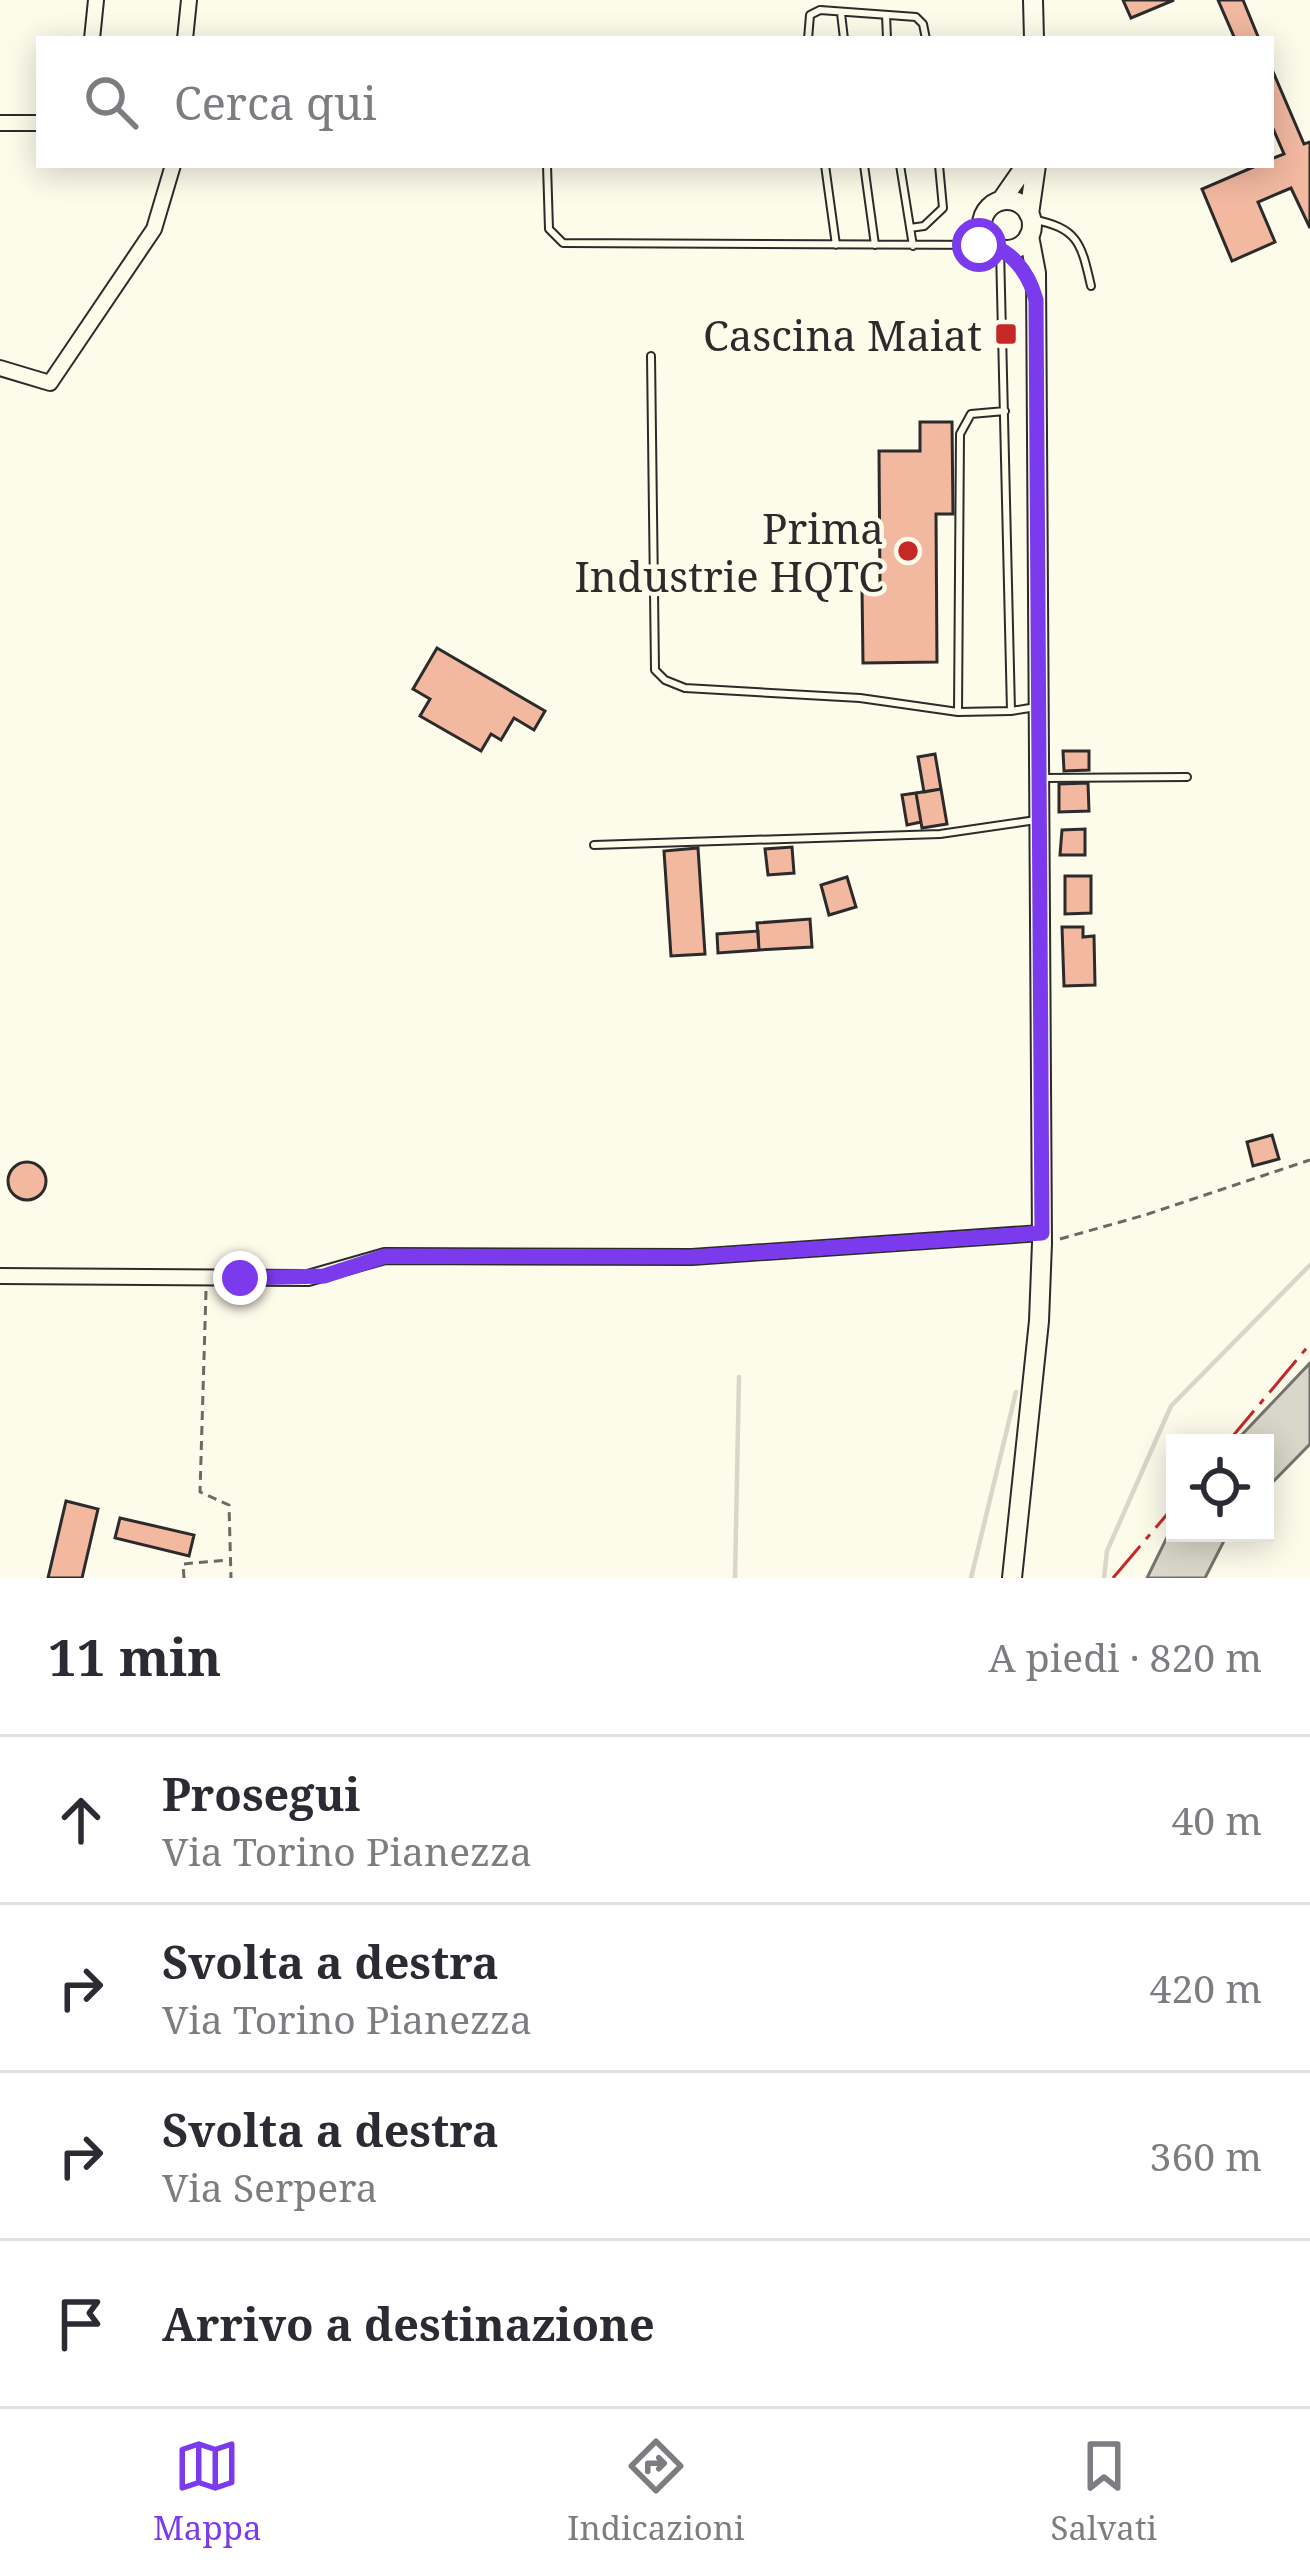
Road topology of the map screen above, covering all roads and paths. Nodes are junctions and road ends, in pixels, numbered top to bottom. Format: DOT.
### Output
graph roads {
  1 [pos="96,0"];
  2 [pos="188,0"];
  3 [pos="1033,0"];
  4 [pos="841,12"];
  5 [pos="886,15"];
  6 [pos="92,36"];
  7 [pos="185,36"];
  8 [pos="808,36"];
  9 [pos="844,36"];
  10 [pos="887,36"];
  11 [pos="925,36"];
  12 [pos="1034,36"];
  13 [pos="0,123"];
  14 [pos="36,123"];
  15 [pos="173,168"];
  16 [pos="548,168"];
  17 [pos="825,168"];
  18 [pos="864,168"];
  19 [pos="900,168"];
  20 [pos="939,168"];
  21 [pos="1024,168"];
  22 [pos="1036,168"];
  23 [pos="1001,201"];
  24 [pos="1030,224"];
  25 [pos="982,226"];
  26 [pos="910,228"];
  27 [pos="836,245"];
  28 [pos="874,245"];
  29 [pos="913,246"];
  30 [pos="962,246"];
  31 [pos="998,248"];
  32 [pos="1091,286"];
  33 [pos="1035,293"];
  34 [pos="651,356"];
  35 [pos="0,368"];
  36 [pos="1005,411"];
  37 [pos="1039,706"];
  38 [pos="1011,711"];
  39 [pos="958,712"];
  40 [pos="1187,777"];
  41 [pos="1039,778"];
  42 [pos="1040,820"];
  43 [pos="594,845"];
  44 [pos="1310,1160"];
  45 [pos="1042,1238"];
  46 [pos="0,1276"];
  47 [pos="207,1277"];
  48 [pos="230,1560"];
  49 [pos="184,1578"];
  50 [pos="231,1578"];
  51 [pos="1012,1578"];
  1 -- 6 [label="street"];
  2 -- 7 [label="street"];
  3 -- 12 [label="main road"];
  4 -- 5 [label="lane"];
  4 -- 8 [label="lane"];
  4 -- 9 [label="lane"];
  5 -- 10 [label="lane"];
  5 -- 11 [label="lane"];
  13 -- 14 [label="street"];
  15 -- 35 [label="street"];
  16 -- 27 [label="lane"];
  17 -- 27 [label="lane"];
  18 -- 28 [label="lane"];
  19 -- 26 [label="lane"];
  20 -- 26 [label="lane"];
  21 -- 23 [label="main road"];
  22 -- 24 [label="main road"];
  23 -- 24 [label="main road"];
  23 -- 25 [label="main road"];
  24 -- 31 [label="main road"];
  24 -- 32 [label="lane"];
  24 -- 33 [label="main road"];
  25 -- 30 [label="lane"];
  25 -- 31 [label="main road"];
  26 -- 29 [label="lane"];
  27 -- 28 [label="lane"];
  28 -- 29 [label="lane"];
  29 -- 30 [label="lane"];
  30 -- 31 [label="lane"];
  31 -- 33 [label="main road"];
  31 -- 36 [label="lane"];
  33 -- 37 [label="main road"];
  34 -- 39 [label="lane"];
  36 -- 38 [label="lane"];
  36 -- 39 [label="lane"];
  37 -- 38 [label="lane"];
  37 -- 41 [label="main road"];
  38 -- 39 [label="lane"];
  40 -- 41 [label="lane"];
  41 -- 42 [label="main road"];
  42 -- 43 [label="lane"];
  42 -- 45 [label="main road"];
  44 -- 45 [label="path"];
  45 -- 47 [label="street"];
  45 -- 51 [label="main road"];
  46 -- 47 [label="street"];
  47 -- 48 [label="path"];
  48 -- 49 [label="path"];
  48 -- 50 [label="path"];
}
